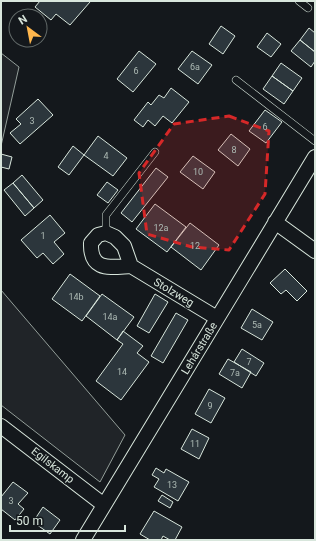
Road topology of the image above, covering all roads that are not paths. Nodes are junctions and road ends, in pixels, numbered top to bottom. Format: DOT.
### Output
graph roads {
  1 [pos="299,1"];
  2 [pos="308,8"];
  3 [pos="236,80"];
  4 [pos="315,141"];
  5 [pos="155,152"];
  6 [pos="315,157"];
  7 [pos="275,222"];
  8 [pos="106,234"];
  9 [pos="315,251"];
  10 [pos="131,266"];
  11 [pos="217,318"];
  12 [pos="1,426"];
  13 [pos="104,505"];
  14 [pos="83,540"];
  1 -- 2 [label="lane"];
  3 -- 4 [label="lane"];
  5 -- 8 [label="lane"];
  6 -- 7 [label="street, Lehárstraße"];
  7 -- 9 [label="street"];
  7 -- 11 [label="street, Lehárstraße"];
  8 -- 10 [label="street"];
  8 -- 10 [label="street"];
  10 -- 11 [label="street, Stolzweg"];
  11 -- 13 [label="street, Lehárstraße"];
  12 -- 13 [label="street, Egilskamp"];
  13 -- 14 [label="street, Lehárstraße"];
}
